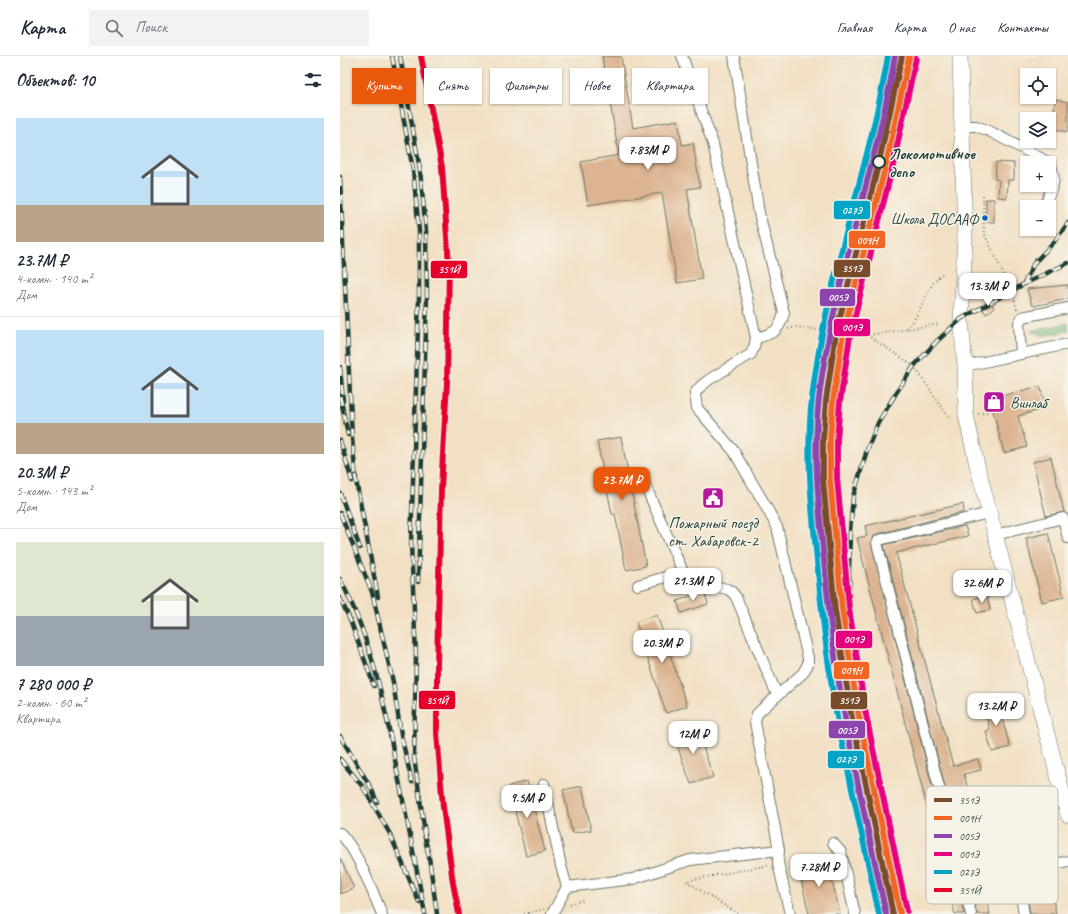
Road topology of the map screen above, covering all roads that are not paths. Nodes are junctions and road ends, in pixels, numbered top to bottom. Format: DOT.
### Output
graph roads {
  1 [pos="682,56"];
  2 [pos="734,56"];
  3 [pos="960,56"];
  4 [pos="963,126"];
  5 [pos="1047,200"];
  6 [pos="1068,308"];
  7 [pos="756,338"];
  8 [pos="1068,344"];
  9 [pos="1021,354"];
  10 [pos="965,366"];
  11 [pos="642,478"];
  12 [pos="989,513"];
  13 [pos="1066,518"];
  14 [pos="995,535"];
  15 [pos="1068,538"];
  16 [pos="683,572"];
  17 [pos="638,585"];
  18 [pos="777,695"];
  19 [pos="544,784"];
  20 [pos="939,786"];
  21 [pos="1064,800"];
  22 [pos="1058,802"];
  23 [pos="1068,815"];
  24 [pos="340,832"];
  25 [pos="833,843"];
  26 [pos="779,850"];
  27 [pos="1068,862"];
  28 [pos="1058,864"];
  29 [pos="567,887"];
  30 [pos="968,904"];
  31 [pos="1022,904"];
  32 [pos="382,914"];
  33 [pos="552,914"];
  34 [pos="790,914"];
  35 [pos="855,914"];
  36 [pos="971,914"];
  37 [pos="1024,914"];
  1 -- 7 [label="street"];
  2 -- 7 [label="street"];
  3 -- 4 [label="highway"];
  4 -- 5 [label="street"];
  4 -- 10 [label="highway"];
  6 -- 9 [label="street"];
  7 -- 18 [label="street"];
  8 -- 9 [label="street"];
  9 -- 10 [label="street"];
  10 -- 12 [label="highway"];
  11 -- 16 [label="street"];
  12 -- 14 [label="highway"];
  12 -- 20 [label="street"];
  13 -- 14 [label="street"];
  13 -- 15 [label="street"];
  14 -- 21 [label="highway"];
  16 -- 17 [label="street"];
  16 -- 18 [label="street"];
  18 -- 26 [label="street"];
  19 -- 29 [label="street"];
  21 -- 22 [label="street"];
  21 -- 23 [label="highway"];
  24 -- 32 [label="street"];
  25 -- 35 [label="street"];
  26 -- 29 [label="street"];
  26 -- 34 [label="street"];
  27 -- 28 [label="street"];
  29 -- 33 [label="street"];
  30 -- 36 [label="street"];
  31 -- 37 [label="street"];
}
